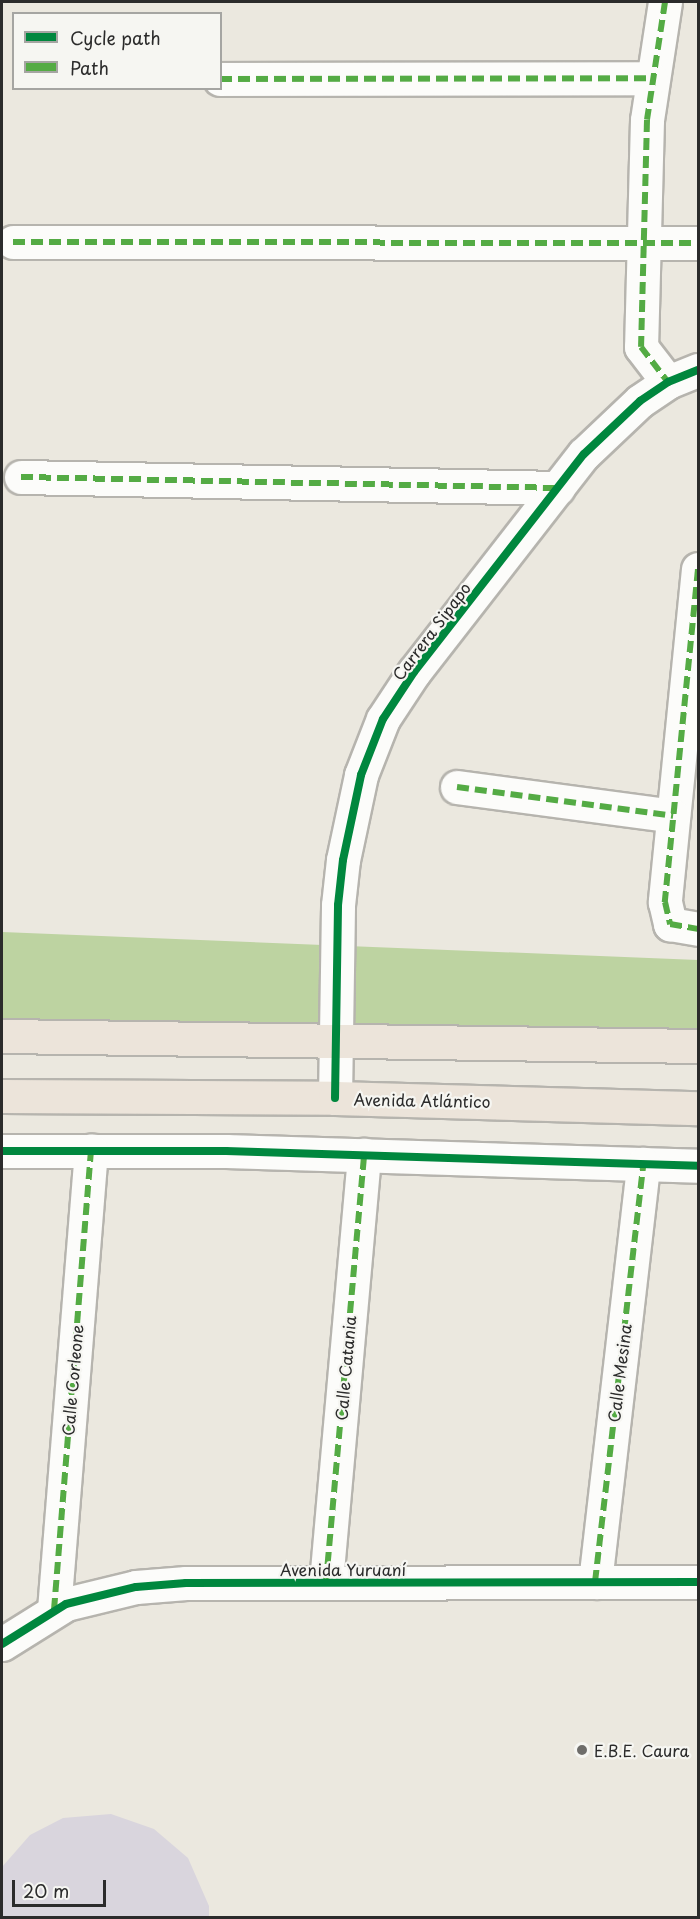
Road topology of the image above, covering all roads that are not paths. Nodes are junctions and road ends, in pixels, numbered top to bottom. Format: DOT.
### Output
graph roads {
  1 [pos="665,2"];
  2 [pos="651,78"];
  3 [pos="222,79"];
  4 [pos="13,242"];
  5 [pos="644,243"];
  6 [pos="699,243"];
  7 [pos="699,370"];
  8 [pos="668,382"];
  9 [pos="21,477"];
  10 [pos="558,488"];
  11 [pos="699,569"];
  12 [pos="457,787"];
  13 [pos="673,816"];
  14 [pos="699,929"];
  15 [pos="2,1036"];
  16 [pos="336,1041"];
  17 [pos="699,1046"];
  18 [pos="2,1096"];
  19 [pos="335,1098"];
  20 [pos="699,1108"];
  21 [pos="91,1150"];
  22 [pos="2,1151"];
  23 [pos="364,1155"];
  24 [pos="643,1164"];
  25 [pos="699,1166"];
  26 [pos="326,1582"];
  27 [pos="596,1582"];
  28 [pos="699,1582"];
  29 [pos="54,1610"];
  30 [pos="2,1644"];
  1 -- 2 [label="street"];
  2 -- 3 [label="street"];
  2 -- 5 [label="street"];
  4 -- 5 [label="street"];
  5 -- 6 [label="street"];
  5 -- 8 [label="street"];
  7 -- 8 [label="street, Carrera Sipapo"];
  8 -- 10 [label="street, Carrera Sipapo"];
  9 -- 10 [label="street"];
  10 -- 16 [label="street, Carrera Sipapo"];
  11 -- 13 [label="street"];
  12 -- 13 [label="street"];
  13 -- 14 [label="street"];
  15 -- 16 [label="main road"];
  16 -- 17 [label="main road"];
  16 -- 19 [label="street, Carrera Sipapo"];
  18 -- 19 [label="main road, Avenida Atlántico"];
  19 -- 20 [label="main road, Avenida Atlántico"];
  21 -- 22 [label="street"];
  21 -- 23 [label="street"];
  21 -- 29 [label="street, Calle Corleone"];
  23 -- 24 [label="street"];
  23 -- 26 [label="street, Calle Catania"];
  24 -- 25 [label="street"];
  24 -- 27 [label="street, Calle Mesina"];
  26 -- 27 [label="street, Avenida Yuruaní"];
  26 -- 29 [label="street, Avenida Yuruaní"];
  27 -- 28 [label="street, Avenida Yuruaní"];
  29 -- 30 [label="street, Avenida Yuruaní"];
}
